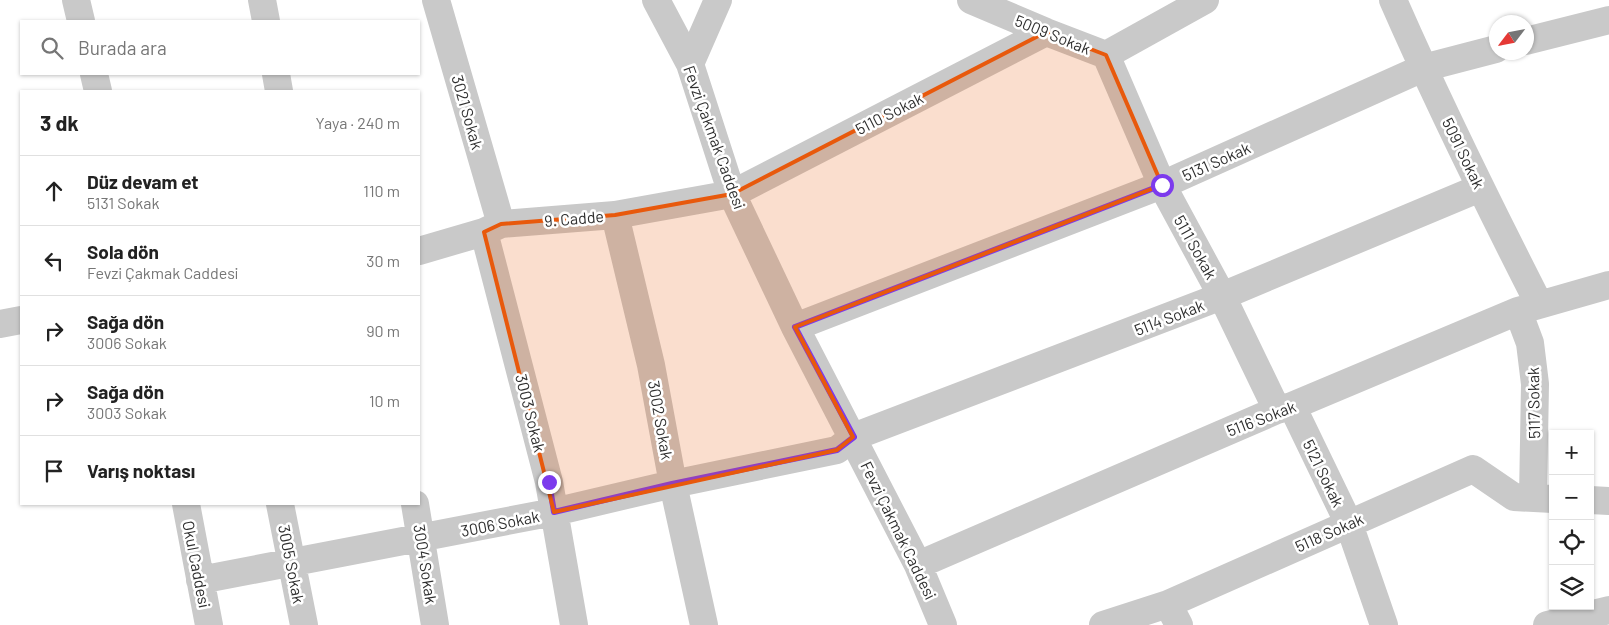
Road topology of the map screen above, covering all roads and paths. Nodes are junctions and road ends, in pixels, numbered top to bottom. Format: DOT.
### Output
graph roads {
  1 [pos="76,0"];
  2 [pos="262,0"];
  3 [pos="436,0"];
  4 [pos="656,0"];
  5 [pos="718,0"];
  6 [pos="971,0"];
  7 [pos="1205,0"];
  8 [pos="1393,0"];
  9 [pos="81,20"];
  10 [pos="266,20"];
  11 [pos="1609,20"];
  12 [pos="1046,32"];
  13 [pos="1534,40"];
  14 [pos="1489,51"];
  15 [pos="1106,55"];
  16 [pos="690,64"];
  17 [pos="1423,68"];
  18 [pos="94,75"];
  19 [pos="276,75"];
  20 [pos="98,90"];
  21 [pos="279,90"];
  22 [pos="1162,185"];
  23 [pos="1480,188"];
  24 [pos="732,194"];
  25 [pos="615,215"];
  26 [pos="493,228"];
  27 [pos="420,251"];
  28 [pos="1609,285"];
  29 [pos="1222,296"];
  30 [pos="1528,307"];
  31 [pos="20,320"];
  32 [pos="0,324"];
  33 [pos="795,327"];
  34 [pos="1284,408"];
  35 [pos="854,437"];
  36 [pos="672,484"];
  37 [pos="1543,498"];
  38 [pos="1594,500"];
  39 [pos="1609,501"];
  40 [pos="186,505"];
  41 [pos="280,505"];
  42 [pos="415,505"];
  43 [pos="554,512"];
  44 [pos="1349,524"];
  45 [pos="422,538"];
  46 [pos="292,562"];
  47 [pos="918,564"];
  48 [pos="200,580"];
  49 [pos="1609,610"];
  50 [pos="1173,615"];
  51 [pos="209,625"];
  52 [pos="304,625"];
  53 [pos="435,625"];
  54 [pos="574,625"];
  55 [pos="704,625"];
  56 [pos="943,625"];
  57 [pos="1103,625"];
  58 [pos="1384,625"];
  59 [pos="1547,625"];
  1 -- 9 [label="street"];
  2 -- 10 [label="street"];
  3 -- 26 [label="street, 3021 Sokak"];
  4 -- 16 [label="street, Fevzi Çakmak Caddesi"];
  5 -- 16 [label="street"];
  6 -- 12 [label="street, 5009 Sokak"];
  7 -- 15 [label="street"];
  8 -- 17 [label="street, 5091 Sokak"];
  11 -- 13 [label="street"];
  12 -- 15 [label="street, 5009 Sokak"];
  12 -- 24 [label="street, 5110 Sokak"];
  14 -- 17 [label="street, 5131 Sokak"];
  15 -- 22 [label="street, 5111 Sokak"];
  16 -- 24 [label="street, Fevzi Çakmak Caddesi"];
  17 -- 22 [label="street, 5131 Sokak"];
  17 -- 23 [label="street, 5091 Sokak"];
  18 -- 20 [label="street"];
  19 -- 21 [label="street"];
  22 -- 29 [label="street, 5111 Sokak"];
  22 -- 33 [label="street, 5131 Sokak"];
  23 -- 29 [label="street, 5114 Sokak"];
  23 -- 30 [label="street, 5091 Sokak"];
  24 -- 25 [label="street, 9. Cadde"];
  24 -- 33 [label="street, Fevzi Çakmak Caddesi"];
  25 -- 26 [label="street, 9. Cadde"];
  25 -- 36 [label="street, 3002 Sokak"];
  26 -- 27 [label="street, 9. Cadde"];
  26 -- 43 [label="street, 3003 Sokak"];
  28 -- 30 [label="street, 5116 Sokak"];
  29 -- 34 [label="street, 5111 Sokak"];
  29 -- 35 [label="street, 5114 Sokak"];
  30 -- 34 [label="street, 5116 Sokak"];
  30 -- 37 [label="street, 5117 Sokak"];
  31 -- 32 [label="street"];
  33 -- 35 [label="street, Fevzi Çakmak Caddesi"];
  34 -- 44 [label="street, 5121 Sokak"];
  34 -- 47 [label="street, 5116 Sokak"];
  35 -- 36 [label="street, 3006 Sokak"];
  35 -- 47 [label="street, Fevzi Çakmak Caddesi"];
  36 -- 43 [label="street, 3006 Sokak"];
  36 -- 55 [label="street, 3002 Sokak"];
  37 -- 44 [label="street, 5118 Sokak"];
  38 -- 39 [label="street"];
  40 -- 48 [label="street, Okul Caddesi"];
  41 -- 46 [label="street, 3005 Sokak"];
  42 -- 45 [label="street, 3004 Sokak"];
  43 -- 45 [label="street, 3006 Sokak"];
  43 -- 54 [label="street, 3003 Sokak"];
  44 -- 50 [label="street, 5118 Sokak"];
  44 -- 58 [label="street, 5121 Sokak"];
  45 -- 46 [label="street, 3006 Sokak"];
  45 -- 53 [label="street, 3004 Sokak"];
  46 -- 48 [label="street, 3006 Sokak"];
  46 -- 52 [label="street, 3005 Sokak"];
  47 -- 56 [label="street, Fevzi Çakmak Caddesi"];
  48 -- 51 [label="street, Okul Caddesi"];
  49 -- 59 [label="street"];
  50 -- 57 [label="street, 5118 Sokak"];
}
